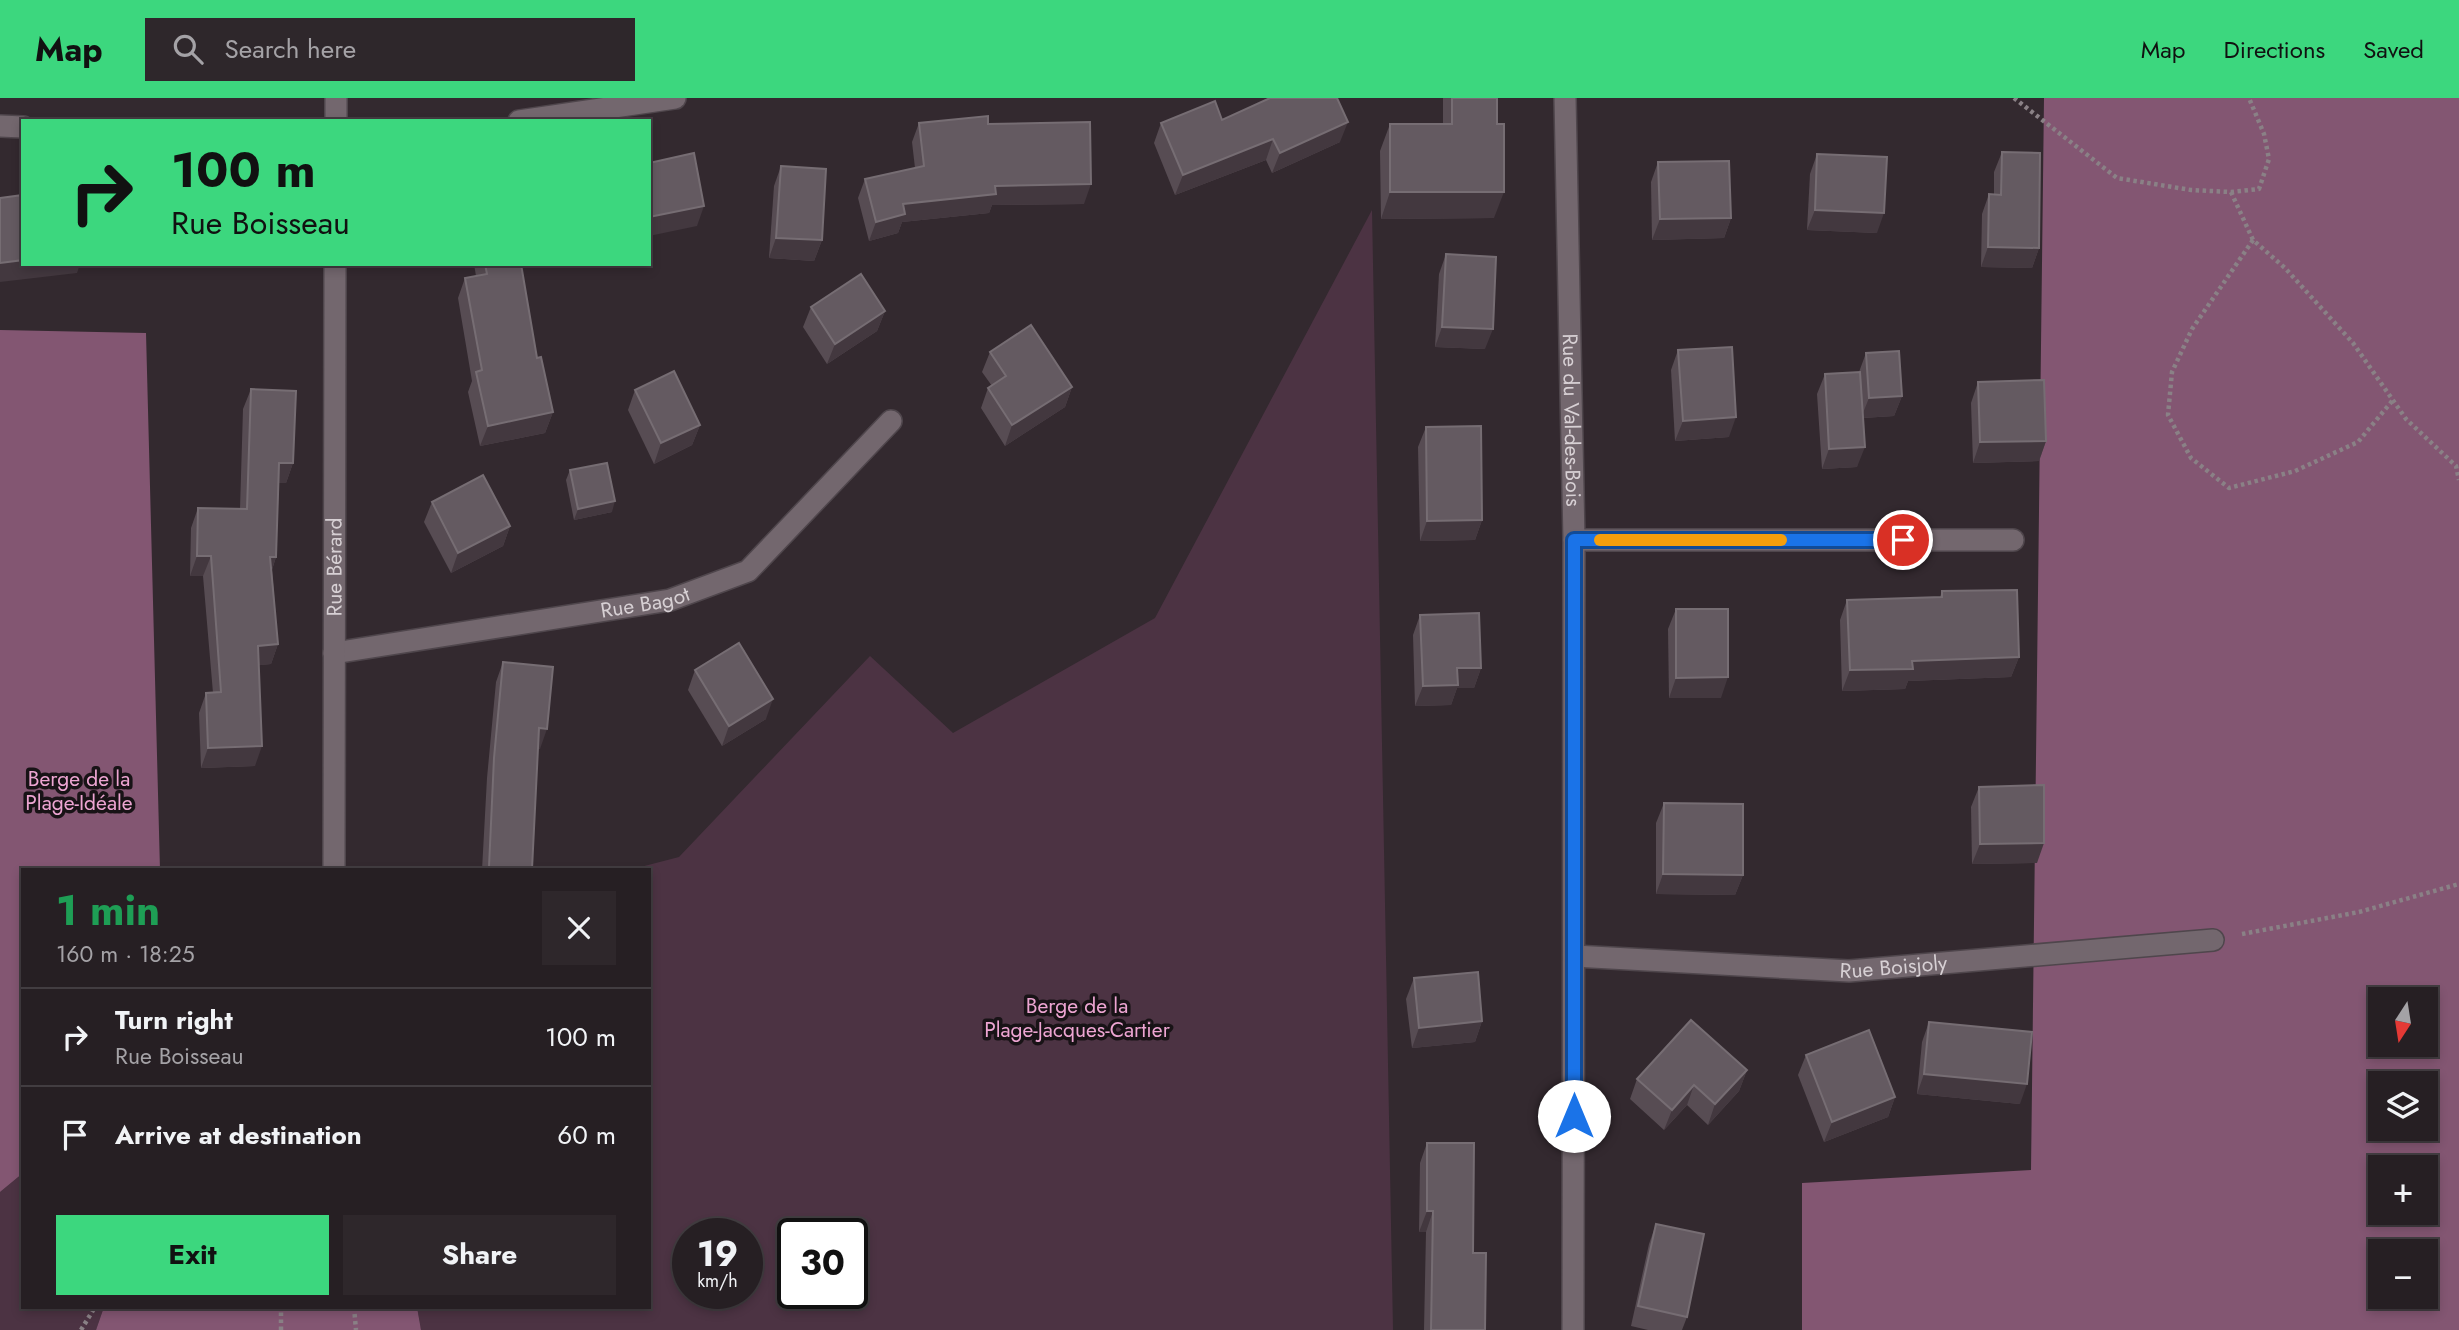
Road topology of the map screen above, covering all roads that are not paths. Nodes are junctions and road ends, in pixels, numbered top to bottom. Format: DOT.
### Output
graph roads {
  1 [pos="336,98"];
  2 [pos="675,98"];
  3 [pos="1565,98"];
  4 [pos="336,119"];
  5 [pos="533,119"];
  6 [pos="0,126"];
  7 [pos="21,127"];
  8 [pos="335,266"];
  9 [pos="891,421"];
  10 [pos="1574,540"];
  11 [pos="2013,540"];
  12 [pos="334,653"];
  13 [pos="334,868"];
  14 [pos="2213,940"];
  15 [pos="1574,956"];
  16 [pos="1573,1330"];
  1 -- 4 [label="street"];
  2 -- 5 [label="street"];
  3 -- 10 [label="street, Rue du Val-des-Bois"];
  6 -- 7 [label="street"];
  8 -- 12 [label="street, Rue Bérard"];
  9 -- 12 [label="street, Rue Bagot"];
  10 -- 11 [label="street"];
  10 -- 15 [label="street, Rue du Val-des-Bois"];
  12 -- 13 [label="street, Rue Bérard"];
  14 -- 15 [label="street, Rue Boisjoly"];
  15 -- 16 [label="street, Rue du Val-des-Bois"];
}
